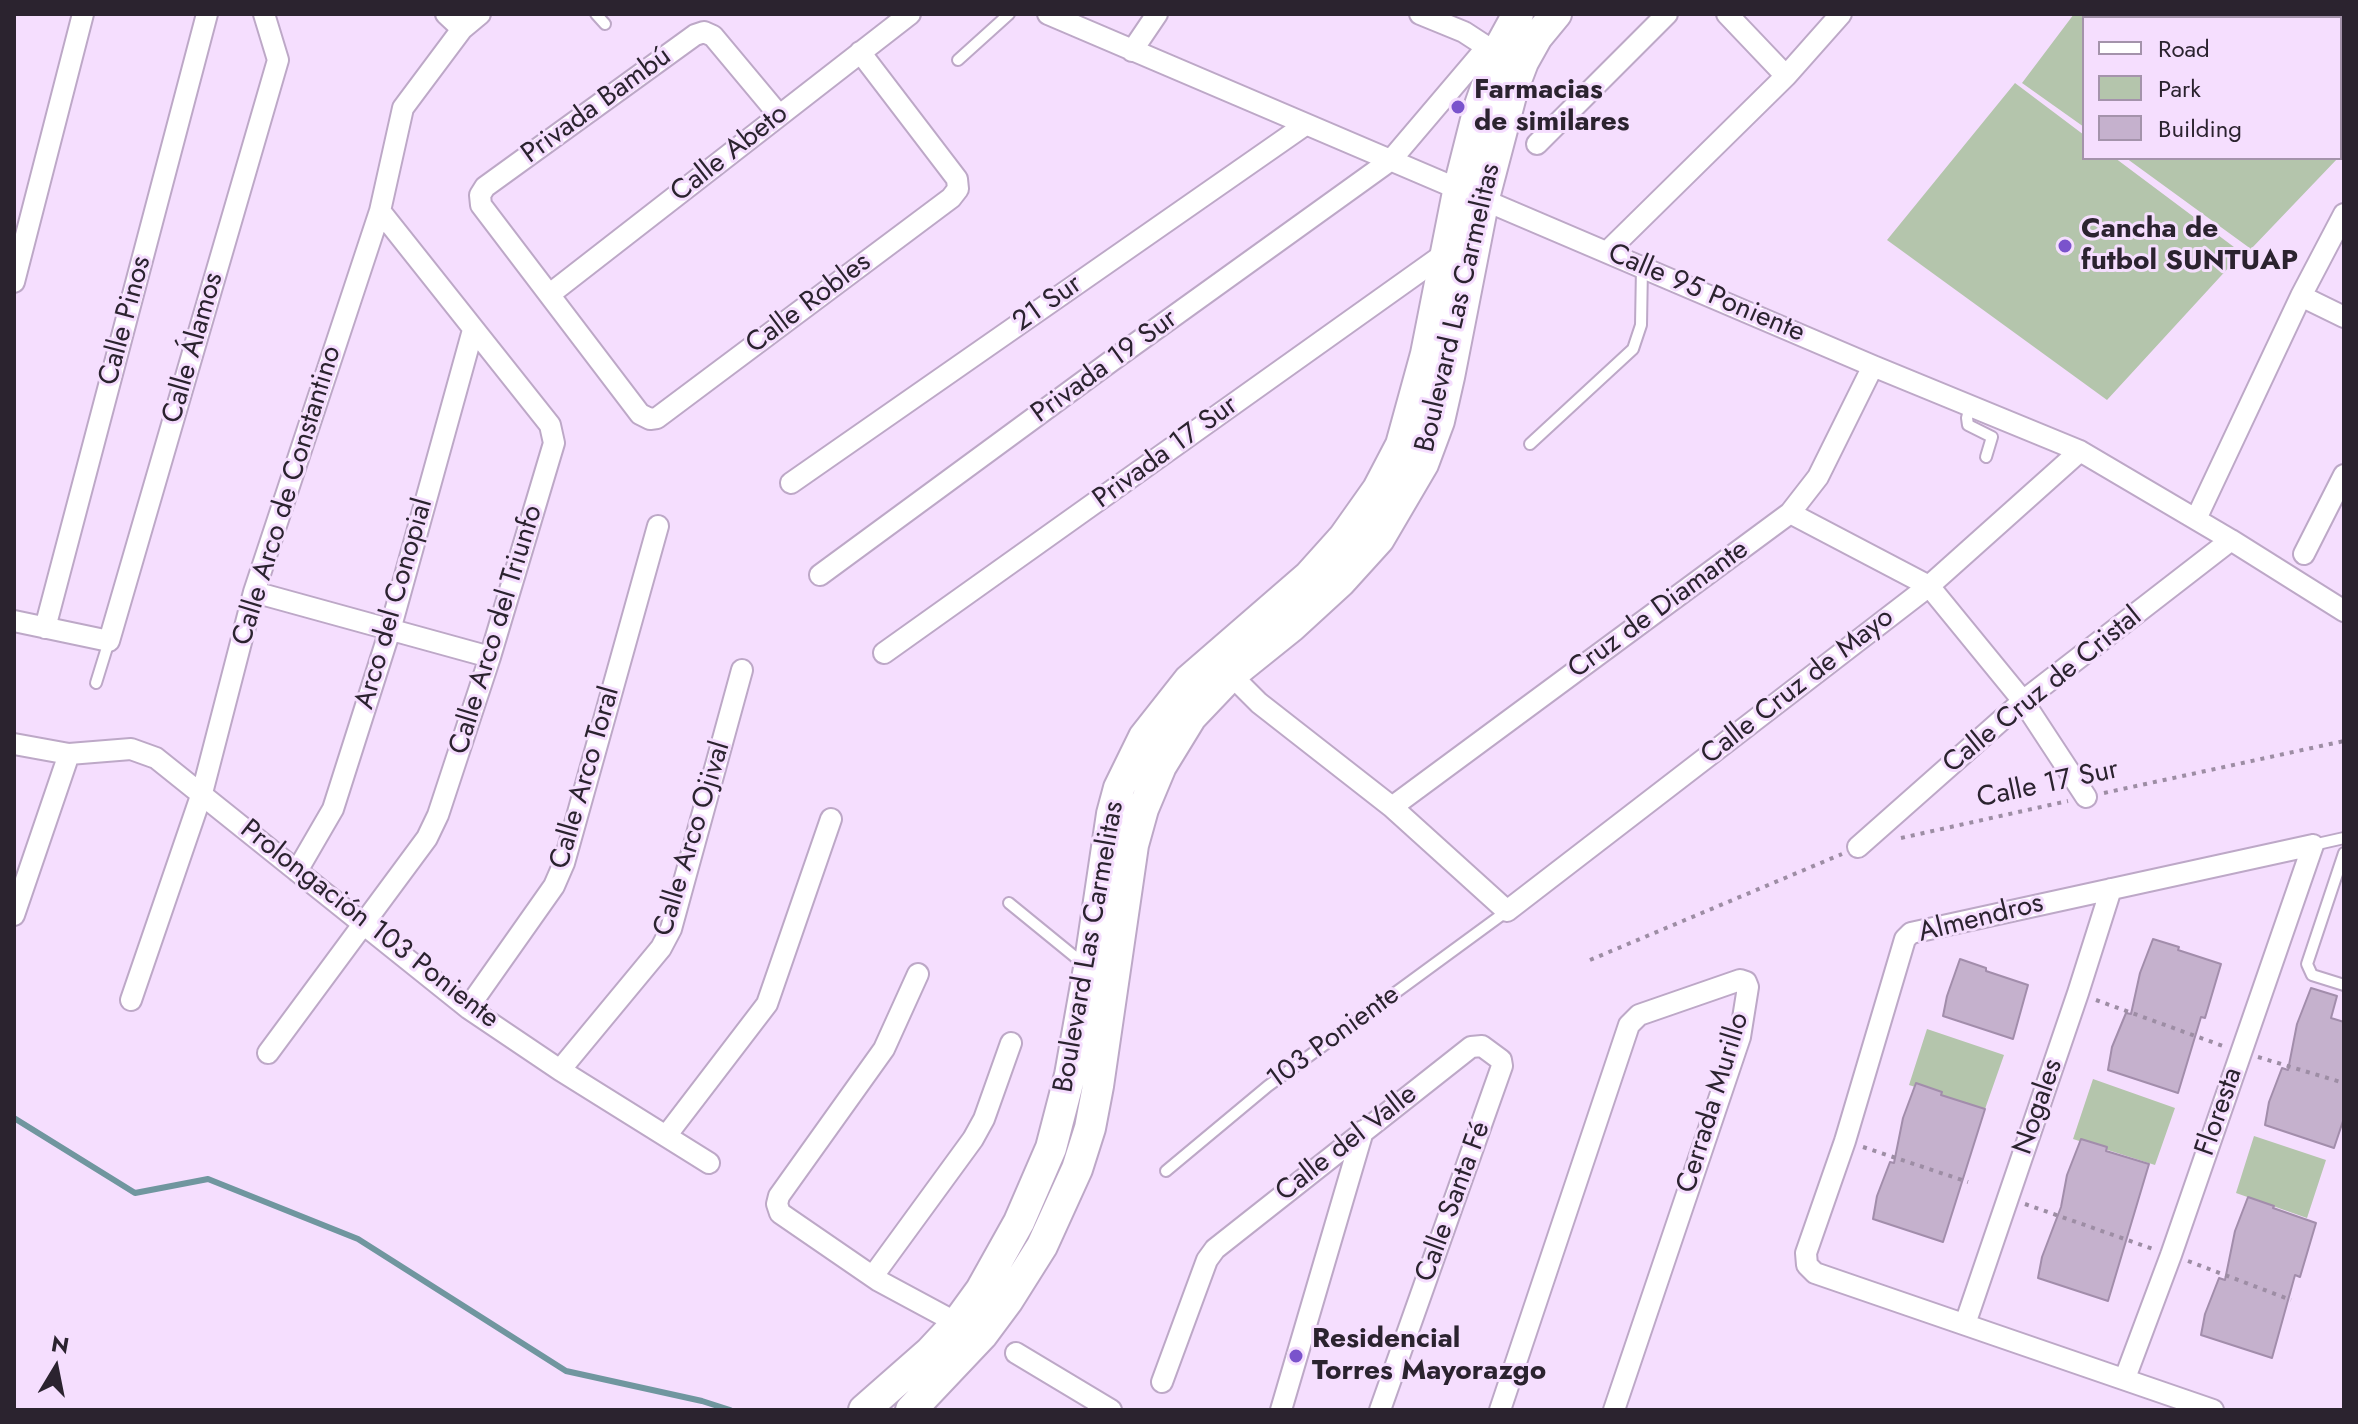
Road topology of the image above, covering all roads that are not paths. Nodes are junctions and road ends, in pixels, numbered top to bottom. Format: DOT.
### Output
graph roads {
  1 [pos="83,14"];
  2 [pos="207,14"];
  3 [pos="264,14"];
  4 [pos="446,14"];
  5 [pos="480,14"];
  6 [pos="596,14"];
  7 [pos="910,14"];
  8 [pos="1009,14"];
  9 [pos="1048,14"];
  10 [pos="1157,14"];
  11 [pos="1420,14"];
  12 [pos="1518,14"];
  13 [pos="1556,14"];
  14 [pos="1667,14"];
  15 [pos="1727,14"];
  16 [pos="1841,14"];
  17 [pos="605,24"];
  18 [pos="462,29"];
  19 [pos="1494,46"];
  20 [pos="1132,51"];
  21 [pos="860,52"];
  22 [pos="958,60"];
  23 [pos="1786,76"];
  24 [pos="779,115"];
  25 [pos="1305,125"];
  26 [pos="1537,144"];
  27 [pos="1391,160"];
  28 [pos="1472,192"];
  29 [pos="380,211"];
  30 [pos="2344,214"];
  31 [pos="1608,251"];
  32 [pos="1447,252"];
  33 [pos="1642,267"];
  34 [pos="14,282"];
  35 [pos="550,294"];
  36 [pos="2301,296"];
  37 [pos="2344,317"];
  38 [pos="473,330"];
  39 [pos="1873,366"];
  40 [pos="1970,406"];
  41 [pos="1530,444"];
  42 [pos="2080,451"];
  43 [pos="1986,457"];
  44 [pos="2344,475"];
  45 [pos="791,483"];
  46 [pos="1790,513"];
  47 [pos="2196,519"];
  48 [pos="658,526"];
  49 [pos="2231,540"];
  50 [pos="2304,554"];
  51 [pos="820,575"];
  52 [pos="1929,586"];
  53 [pos="254,592"];
  54 [pos="2344,611"];
  55 [pos="14,621"];
  56 [pos="45,628"];
  57 [pos="390,630"];
  58 [pos="109,641"];
  59 [pos="884,653"];
  60 [pos="490,657"];
  61 [pos="742,670"];
  62 [pos="1231,675"];
  63 [pos="96,683"];
  64 [pos="2023,701"];
  65 [pos="1180,710"];
  66 [pos="14,744"];
  67 [pos="69,754"];
  68 [pos="202,793"];
  69 [pos="2086,797"];
  70 [pos="1392,807"];
  71 [pos="831,819"];
  72 [pos="2344,838"];
  73 [pos="2313,845"];
  74 [pos="1858,847"];
  75 [pos="2344,853"];
  76 [pos="297,871"];
  77 [pos="2111,889"];
  78 [pos="1009,903"];
  79 [pos="1507,911"];
  80 [pos="14,915"];
  81 [pos="362,924"];
  82 [pos="1089,968"];
  83 [pos="918,974"];
  84 [pos="2344,985"];
  85 [pos="131,1000"];
  86 [pos="468,1008"];
  87 [pos="1011,1043"];
  88 [pos="1482,1046"];
  89 [pos="268,1053"];
  90 [pos="560,1070"];
  91 [pos="1363,1131"];
  92 [pos="666,1136"];
  93 [pos="709,1163"];
  94 [pos="1166,1171"];
  95 [pos="873,1276"];
  96 [pos="957,1323"];
  97 [pos="1965,1324"];
  98 [pos="1016,1353"];
  99 [pos="2125,1378"];
  100 [pos="1162,1382"];
  101 [pos="2205,1409"];
  102 [pos="864,1410"];
  103 [pos="911,1410"];
  104 [pos="1111,1410"];
  105 [pos="1281,1410"];
  106 [pos="1380,1410"];
  107 [pos="1500,1410"];
  108 [pos="1614,1410"];
  1 -- 34 [label="street"];
  2 -- 56 [label="street, Calle Pinos"];
  3 -- 58 [label="street, Calle Álamos"];
  4 -- 18 [label="street"];
  5 -- 18 [label="street, Calle Arco de Constantino"];
  6 -- 17 [label="lane"];
  7 -- 21 [label="street, Calle Abeto"];
  8 -- 22 [label="lane"];
  9 -- 20 [label="street, Calle 95 Poniente"];
  10 -- 20 [label="street"];
  11 -- 19 [label="street"];
  12 -- 19 [label="main road, Boulevard Las Carmelitas"];
  13 -- 28 [label="main road, Boulevard Las Carmelitas"];
  14 -- 26 [label="street"];
  15 -- 23 [label="street"];
  16 -- 23 [label="street"];
  18 -- 29 [label="street, Calle Arco de Constantino"];
  19 -- 27 [label="street, Privada 19 Sur"];
  19 -- 28 [label="main road, Boulevard Las Carmelitas"];
  20 -- 25 [label="street, Calle 95 Poniente"];
  21 -- 24 [label="street, Calle Abeto"];
  21 -- 35 [label="street, Calle Robles"];
  23 -- 31 [label="street"];
  24 -- 35 [label="street, Calle Abeto"];
  24 -- 35 [label="street, Privada Bambú"];
  25 -- 27 [label="street, Calle 95 Poniente"];
  25 -- 45 [label="street, 21 Sur"];
  27 -- 28 [label="street, Calle 95 Poniente"];
  27 -- 51 [label="street, Privada 19 Sur"];
  28 -- 31 [label="street, Calle 95 Poniente"];
  28 -- 32 [label="main road, Boulevard Las Carmelitas"];
  28 -- 62 [label="main road, Boulevard Las Carmelitas"];
  29 -- 38 [label="street, Calle Arco del Triunfo"];
  29 -- 53 [label="street, Calle Arco de Constantino"];
  30 -- 36 [label="street"];
  31 -- 33 [label="street, Calle 95 Poniente"];
  32 -- 59 [label="street, Privada 17 Sur"];
  32 -- 65 [label="main road, Boulevard Las Carmelitas"];
  33 -- 39 [label="street, Calle 95 Poniente"];
  33 -- 41 [label="lane"];
  36 -- 37 [label="street"];
  36 -- 47 [label="street"];
  38 -- 57 [label="street, Arco del Conopial"];
  38 -- 60 [label="street, Calle Arco del Triunfo"];
  39 -- 40 [label="street, Calle 95 Poniente"];
  39 -- 46 [label="street, Cruz de Diamante"];
  40 -- 42 [label="street, Calle 95 Poniente"];
  40 -- 43 [label="lane"];
  42 -- 47 [label="street, Calle 95 Poniente"];
  42 -- 52 [label="street, Calle Cruz de Mayo"];
  44 -- 50 [label="street"];
  46 -- 52 [label="street"];
  46 -- 70 [label="street, Cruz de Diamante"];
  47 -- 49 [label="street, Calle 95 Poniente"];
  48 -- 86 [label="street, Calle Arco Toral"];
  49 -- 54 [label="street, Calle 95 Poniente"];
  49 -- 64 [label="street, Calle Cruz de Cristal"];
  52 -- 64 [label="street"];
  52 -- 79 [label="street, Calle Cruz de Mayo"];
  53 -- 57 [label="street"];
  53 -- 68 [label="street, Calle Arco de Constantino"];
  55 -- 56 [label="street"];
  56 -- 58 [label="street"];
  57 -- 60 [label="street"];
  57 -- 76 [label="street, Arco del Conopial"];
  58 -- 63 [label="lane, Calle Álamos"];
  60 -- 81 [label="street, Calle Arco del Triunfo"];
  61 -- 90 [label="street, Calle Arco Ojival"];
  62 -- 65 [label="main road, Boulevard Las Carmelitas"];
  62 -- 70 [label="street"];
  64 -- 69 [label="street"];
  64 -- 74 [label="street, Calle Cruz de Cristal"];
  65 -- 82 [label="main road, Boulevard Las Carmelitas"];
  65 -- 103 [label="main road, Boulevard Las Carmelitas"];
  66 -- 67 [label="street, Prolongación 103 Poniente"];
  67 -- 68 [label="street, Prolongación 103 Poniente"];
  67 -- 80 [label="street"];
  68 -- 76 [label="street, Prolongación 103 Poniente"];
  68 -- 85 [label="street, Calle Arco de Constantino"];
  70 -- 79 [label="street"];
  71 -- 92 [label="street"];
  72 -- 73 [label="lane, Almendros"];
  73 -- 77 [label="street, Almendros"];
  73 -- 99 [label="street, Floresta"];
  75 -- 84 [label="lane"];
  76 -- 81 [label="street, Prolongación 103 Poniente"];
  77 -- 97 [label="street, Nogales"];
  77 -- 97 [label="street, Almendros"];
  78 -- 82 [label="lane"];
  79 -- 94 [label="lane, 103 Poniente"];
  81 -- 86 [label="street, Prolongación 103 Poniente"];
  81 -- 89 [label="street, Calle Arco del Triunfo"];
  82 -- 96 [label="main road, Boulevard Las Carmelitas"];
  83 -- 95 [label="street"];
  86 -- 90 [label="street, Prolongación 103 Poniente"];
  87 -- 95 [label="street"];
  88 -- 91 [label="street, Calle del Valle"];
  88 -- 106 [label="street, Calle Santa Fé"];
  90 -- 92 [label="street, Prolongación 103 Poniente"];
  91 -- 100 [label="street, Calle del Valle"];
  91 -- 105 [label="street"];
  92 -- 93 [label="street, Prolongación 103 Poniente"];
  95 -- 96 [label="street"];
  96 -- 102 [label="main road, Boulevard Las Carmelitas"];
  97 -- 99 [label="street"];
  98 -- 104 [label="street"];
  99 -- 101 [label="street"];
  107 -- 108 [label="street, Cerrada Murillo"];
}
